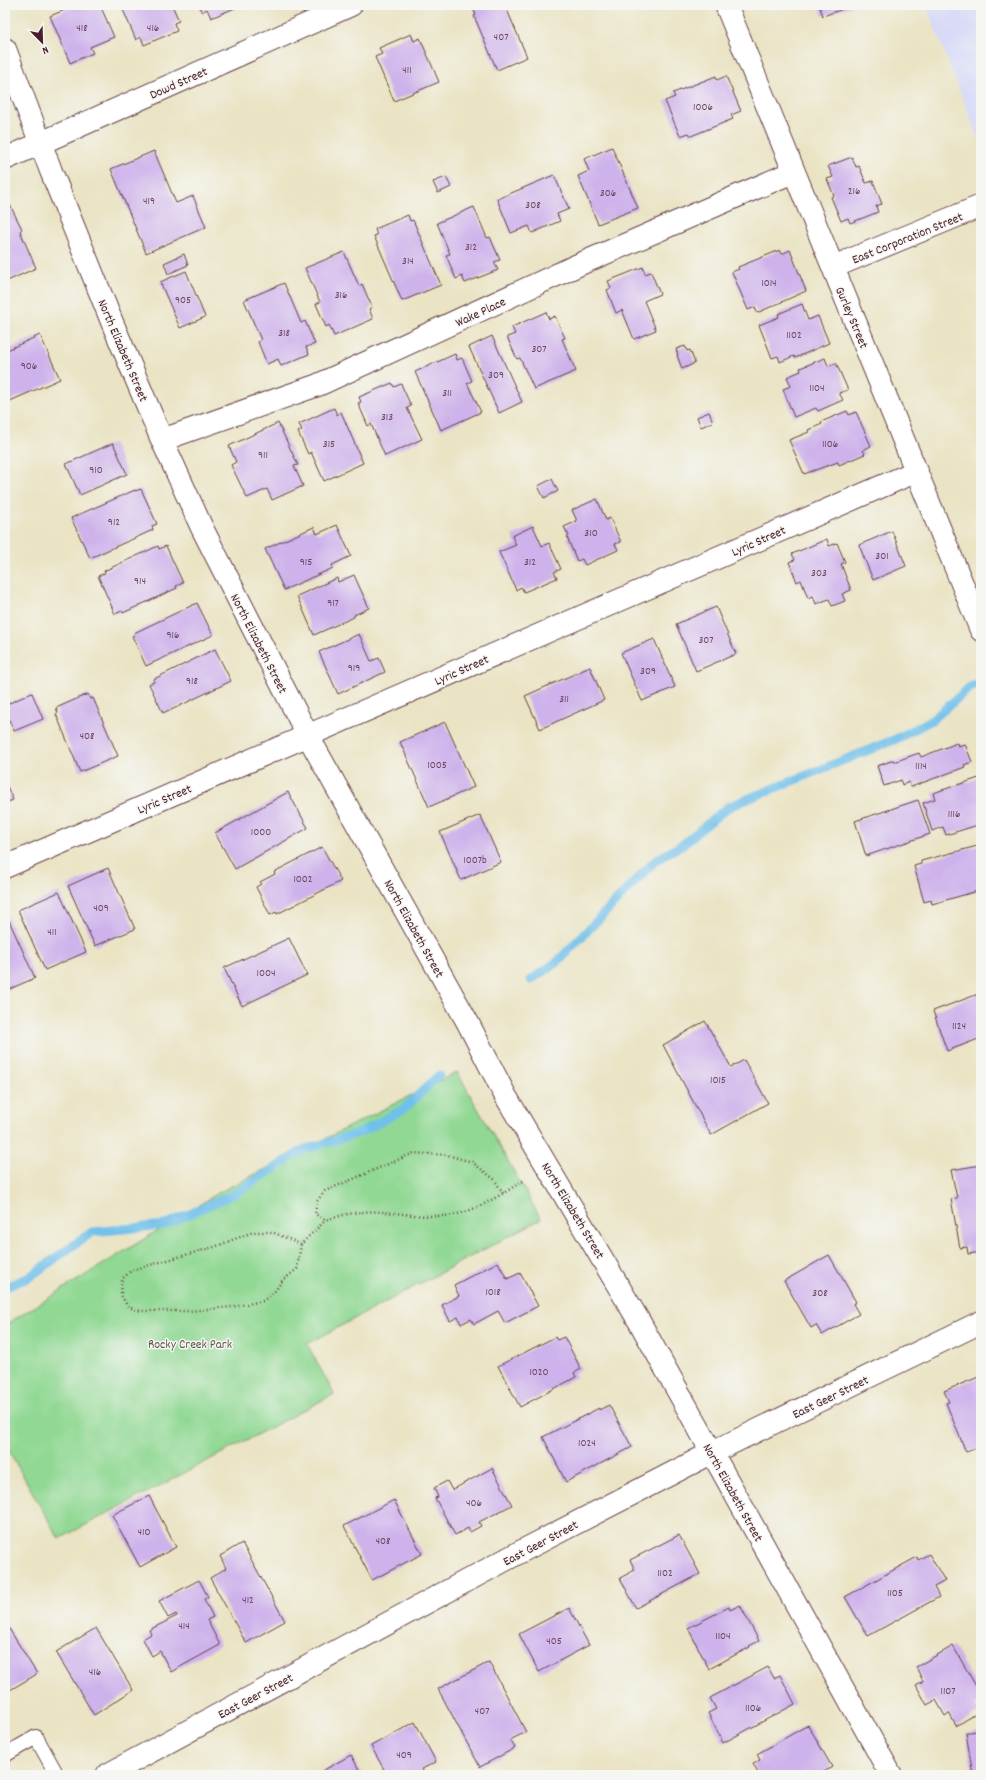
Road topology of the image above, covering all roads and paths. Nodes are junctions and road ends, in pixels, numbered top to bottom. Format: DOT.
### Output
graph roads {
  1 [pos="351,5"];
  2 [pos="726,5"];
  3 [pos="5,49"];
  4 [pos="41,142"];
  5 [pos="5,159"];
  6 [pos="793,172"];
  7 [pos="981,206"];
  8 [pos="833,267"];
  9 [pos="162,440"];
  10 [pos="917,471"];
  11 [pos="981,630"];
  12 [pos="308,736"];
  13 [pos="5,867"];
  14 [pos="548,1167"];
  15 [pos="503,1193"];
  16 [pos="326,1220"];
  17 [pos="301,1244"];
  18 [pos="981,1322"];
  19 [pos="713,1452"];
  20 [pos="5,1755"];
  21 [pos="57,1775"];
  22 [pos="106,1775"];
  23 [pos="891,1775"];
  1 -- 4 [label="street, Dowd Street"];
  2 -- 6 [label="street, Gurley Street"];
  3 -- 4 [label="street, North Elizabeth Street"];
  4 -- 5 [label="street, Dowd Street"];
  4 -- 9 [label="street, North Elizabeth Street"];
  6 -- 8 [label="street, Gurley Street"];
  6 -- 9 [label="street, Wake Place"];
  7 -- 8 [label="street, East Corporation Street"];
  8 -- 10 [label="street, Gurley Street"];
  9 -- 12 [label="street, North Elizabeth Street"];
  10 -- 11 [label="street, Gurley Street"];
  10 -- 12 [label="street, Lyric Street"];
  12 -- 13 [label="street, Lyric Street"];
  12 -- 14 [label="street, North Elizabeth Street"];
  14 -- 15 [label="path"];
  14 -- 19 [label="street, North Elizabeth Street"];
  15 -- 16 [label="path"];
  15 -- 16 [label="path"];
  16 -- 17 [label="path"];
  17 -- 17 [label="path"];
  18 -- 19 [label="street, East Geer Street"];
  19 -- 22 [label="street, East Geer Street"];
  19 -- 23 [label="street, North Elizabeth Street"];
  20 -- 21 [label="lane"];
}
